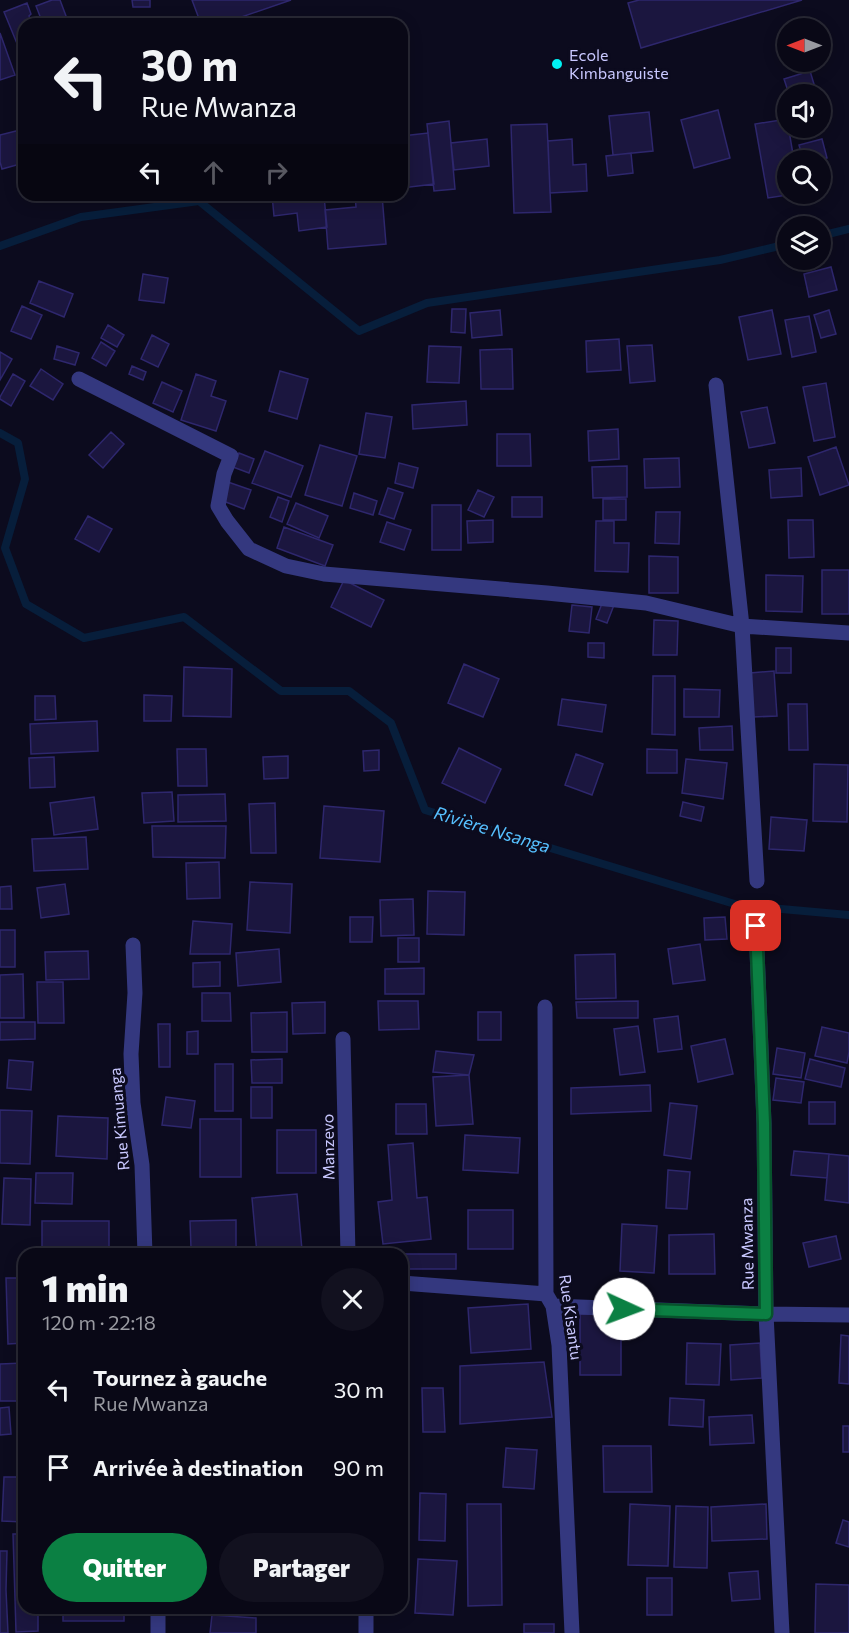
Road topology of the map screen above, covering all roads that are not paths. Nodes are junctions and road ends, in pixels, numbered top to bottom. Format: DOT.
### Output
graph roads {
  1 [pos="79,379"];
  2 [pos="716,385"];
  3 [pos="742,626"];
  4 [pos="849,633"];
  5 [pos="757,881"];
  6 [pos="756,926"];
  7 [pos="133,945"];
  8 [pos="545,1006"];
  9 [pos="343,1039"];
  10 [pos="145,1248"];
  11 [pos="348,1248"];
  12 [pos="408,1284"];
  13 [pos="550,1300"];
  14 [pos="766,1314"];
  15 [pos="849,1315"];
  16 [pos="158,1614"];
  17 [pos="366,1614"];
  18 [pos="158,1633"];
  19 [pos="366,1633"];
  20 [pos="572,1633"];
  21 [pos="782,1633"];
  1 -- 3 [label="street"];
  2 -- 3 [label="street"];
  3 -- 4 [label="street"];
  3 -- 5 [label="street"];
  6 -- 14 [label="street, Rue Mwanza"];
  7 -- 10 [label="street, Rue Kimuanga"];
  8 -- 13 [label="street, Rue Kisantu"];
  9 -- 11 [label="street, Manzevo"];
  12 -- 13 [label="street"];
  13 -- 14 [label="street"];
  13 -- 20 [label="street, Rue Kisantu"];
  14 -- 15 [label="street"];
  14 -- 21 [label="street, Rue Mwanza"];
  16 -- 18 [label="street"];
  17 -- 19 [label="street"];
}
